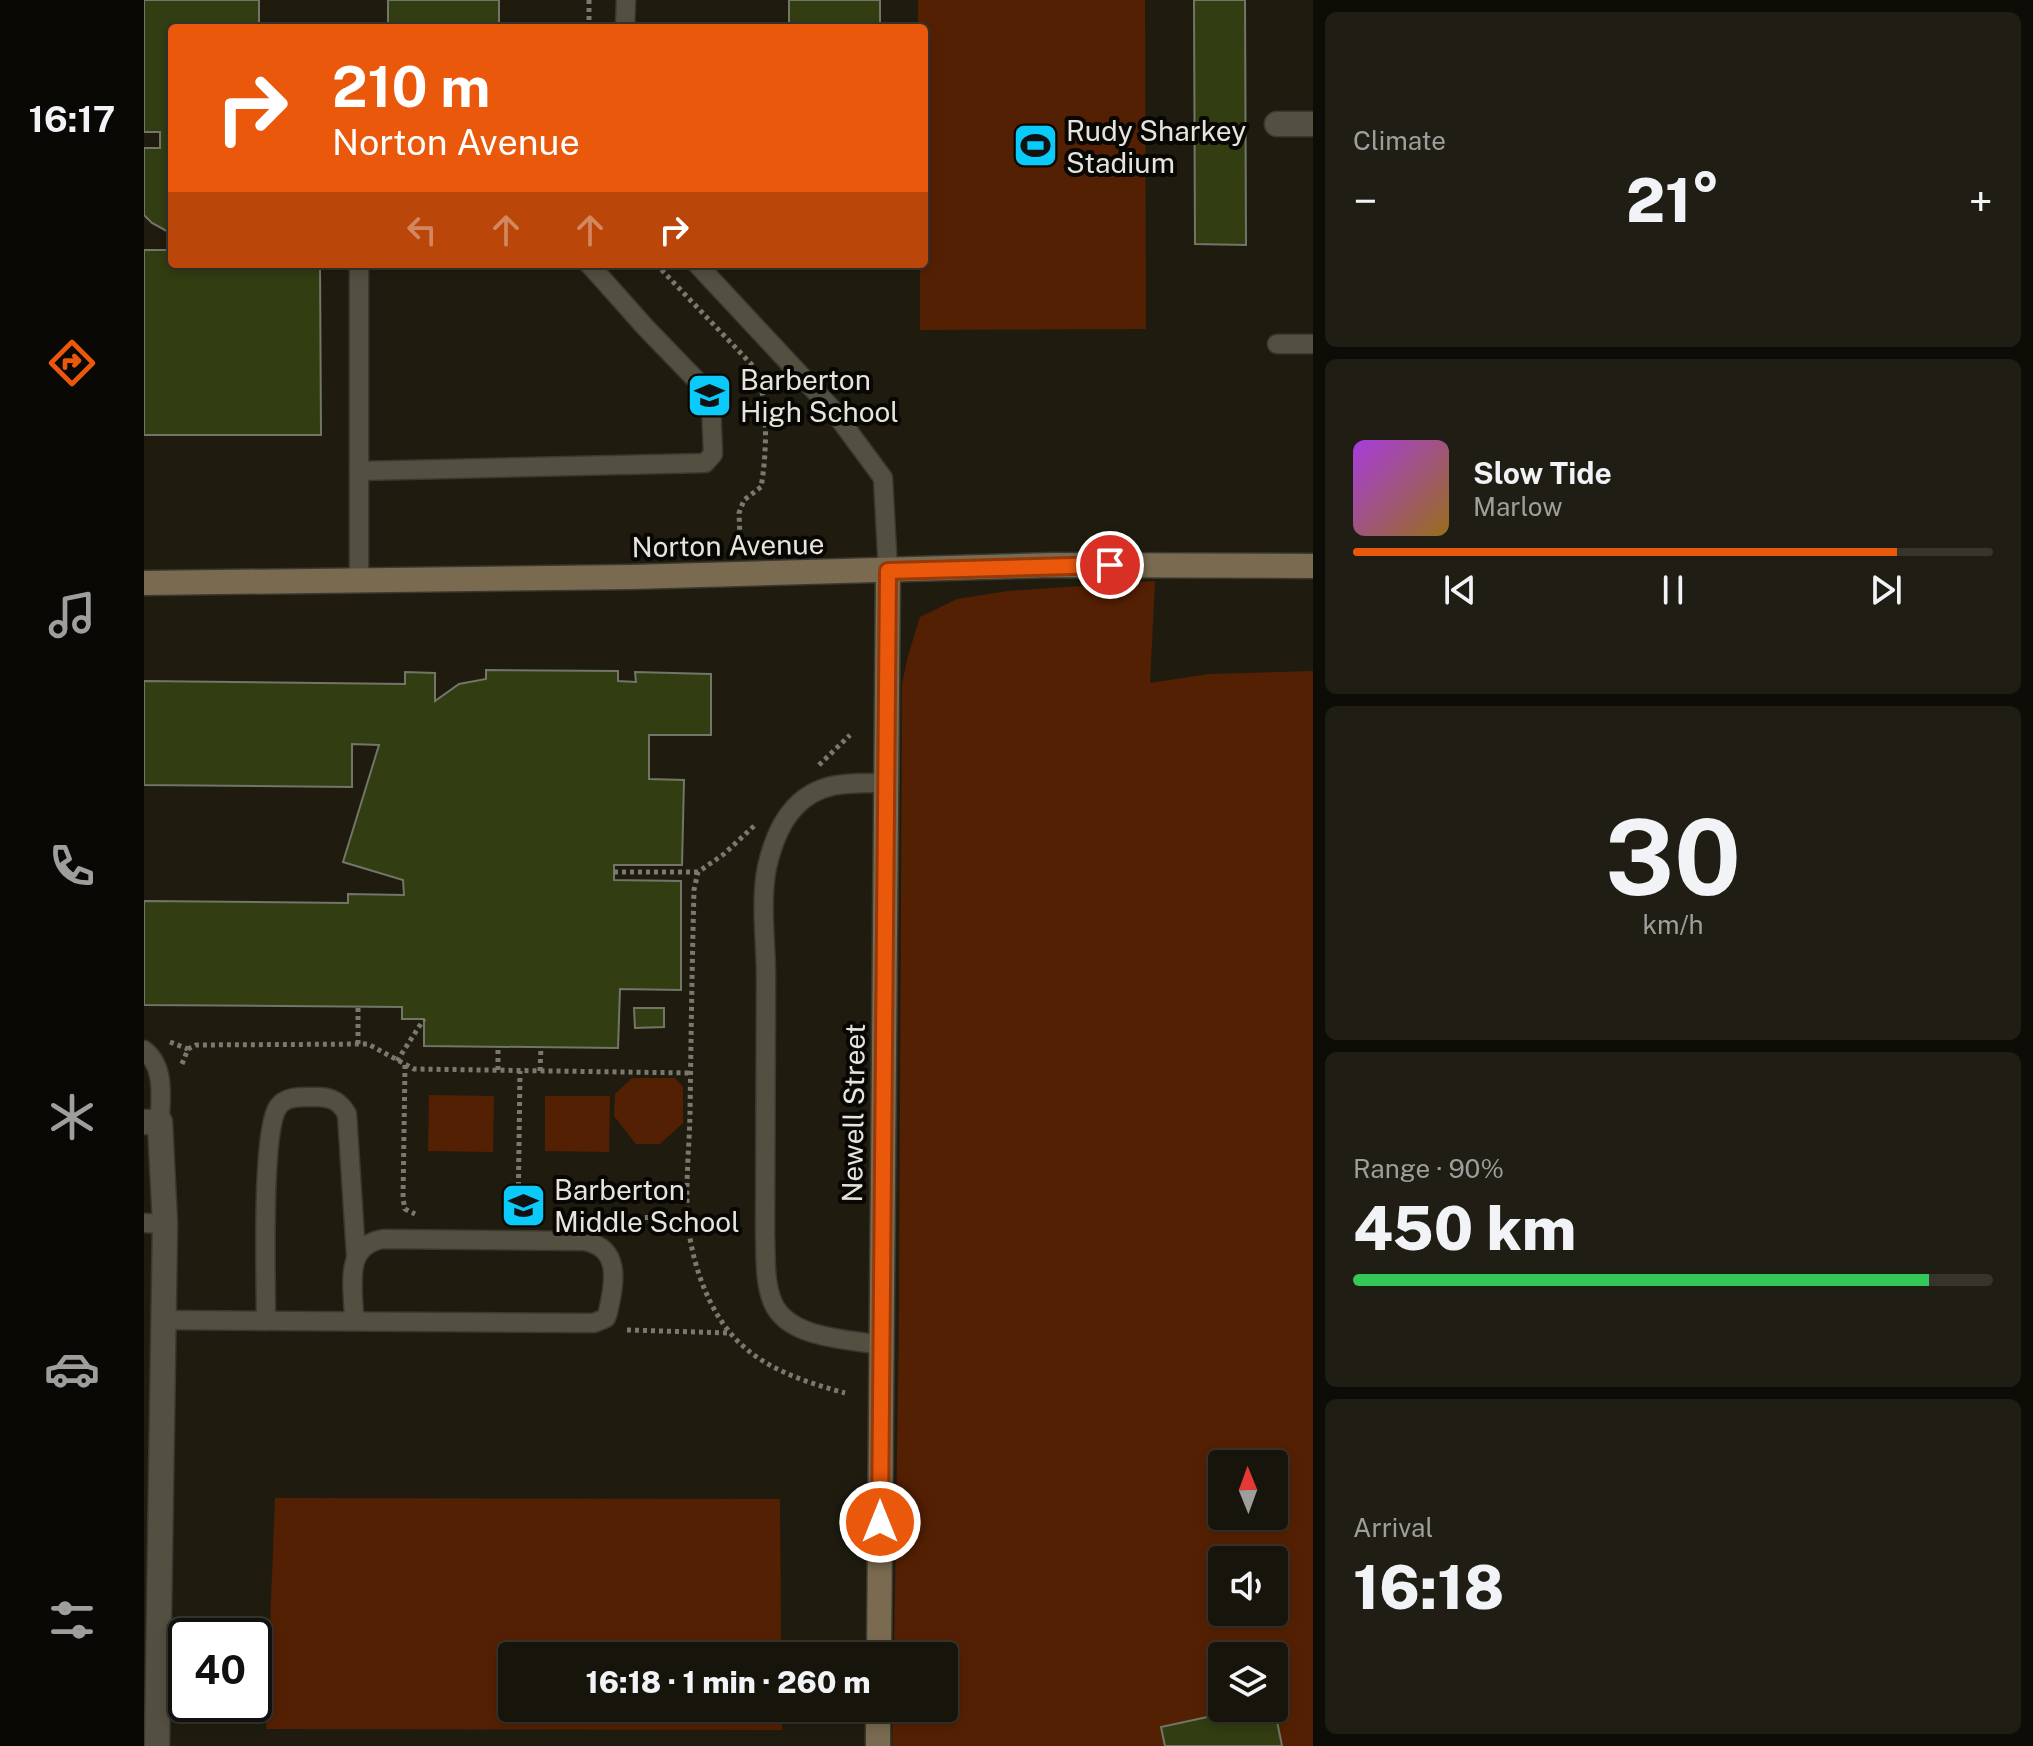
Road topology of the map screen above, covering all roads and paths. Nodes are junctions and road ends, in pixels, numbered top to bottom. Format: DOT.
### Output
graph roads {
  1 [pos="589,0"];
  2 [pos="626,0"];
  3 [pos="589,24"];
  4 [pos="625,24"];
  5 [pos="1277,124"];
  6 [pos="1313,124"];
  7 [pos="359,268"];
  8 [pos="593,268"];
  9 [pos="701,268"];
  10 [pos="1277,344"];
  11 [pos="1313,344"];
  12 [pos="359,471"];
  13 [pos="1313,566"];
  14 [pos="888,571"];
  15 [pos="359,581"];
  16 [pos="144,583"];
  17 [pos="886,783"];
  18 [pos="724,854"];
  19 [pos="614,872"];
  20 [pos="698,872"];
  21 [pos="358,1007"];
  22 [pos="424,1019"];
  23 [pos="358,1044"];
  24 [pos="498,1047"];
  25 [pos="541,1047"];
  26 [pos="144,1050"];
  27 [pos="397,1061"];
  28 [pos="405,1065"];
  29 [pos="182,1070"];
  30 [pos="498,1070"];
  31 [pos="520,1071"];
  32 [pos="540,1071"];
  33 [pos="691,1073"];
  34 [pos="152,1122"];
  35 [pos="426,1215"];
  36 [pos="518,1217"];
  37 [pos="533,1217"];
  38 [pos="595,1217"];
  39 [pos="688,1218"];
  40 [pos="154,1223"];
  41 [pos="518,1240"];
  42 [pos="356,1255"];
  43 [pos="606,1318"];
  44 [pos="163,1320"];
  45 [pos="266,1321"];
  46 [pos="354,1321"];
  47 [pos="731,1333"];
  48 [pos="881,1345"];
  49 [pos="845,1393"];
  50 [pos="879,1642"];
  51 [pos="878,1722"];
  52 [pos="157,1746"];
  53 [pos="878,1746"];
  1 -- 3 [label="path"];
  2 -- 4 [label="lane"];
  5 -- 6 [label="street"];
  7 -- 12 [label="lane"];
  8 -- 12 [label="lane"];
  9 -- 14 [label="lane"];
  10 -- 11 [label="lane"];
  12 -- 15 [label="lane"];
  13 -- 14 [label="main road, Norton Avenue"];
  14 -- 15 [label="main road, Norton Avenue"];
  14 -- 17 [label="main road, Newell Street"];
  15 -- 16 [label="main road, Norton Avenue"];
  17 -- 48 [label="main road, Newell Street"];
  17 -- 48 [label="lane"];
  18 -- 20 [label="path"];
  19 -- 20 [label="path"];
  20 -- 33 [label="path"];
  21 -- 23 [label="path"];
  22 -- 27 [label="path"];
  23 -- 27 [label="path"];
  23 -- 29 [label="path"];
  24 -- 30 [label="path"];
  25 -- 32 [label="path"];
  26 -- 34 [label="lane"];
  27 -- 28 [label="path"];
  28 -- 30 [label="path"];
  28 -- 35 [label="path"];
  30 -- 31 [label="path"];
  31 -- 32 [label="path"];
  31 -- 36 [label="path"];
  32 -- 33 [label="path"];
  33 -- 39 [label="path"];
  34 -- 40 [label="street"];
  36 -- 37 [label="path"];
  36 -- 41 [label="path"];
  38 -- 39 [label="path"];
  39 -- 47 [label="path"];
  40 -- 44 [label="street"];
  41 -- 42 [label="lane"];
  41 -- 43 [label="lane"];
  42 -- 45 [label="lane"];
  42 -- 46 [label="lane"];
  43 -- 46 [label="lane"];
  43 -- 47 [label="path"];
  44 -- 45 [label="lane"];
  44 -- 52 [label="street"];
  45 -- 46 [label="lane"];
  47 -- 49 [label="path"];
  48 -- 50 [label="main road, Newell Street"];
  51 -- 53 [label="main road"];
}
